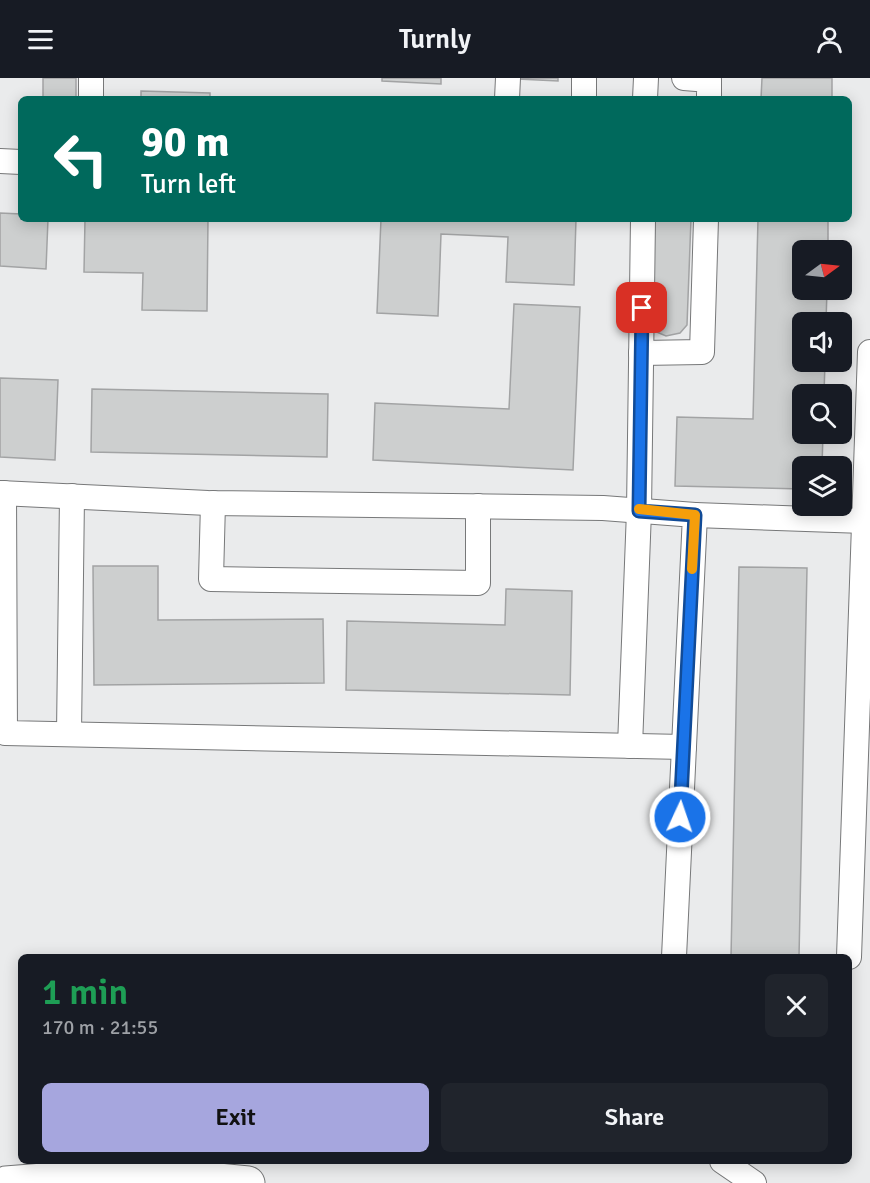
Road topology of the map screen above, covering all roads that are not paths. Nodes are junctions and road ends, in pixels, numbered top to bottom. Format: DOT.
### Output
graph roads {
  1 [pos="91,78"];
  2 [pos="508,78"];
  3 [pos="584,78"];
  4 [pos="646,78"];
  5 [pos="684,78"];
  6 [pos="91,96"];
  7 [pos="507,96"];
  8 [pos="584,96"];
  9 [pos="645,96"];
  10 [pos="709,96"];
  11 [pos="0,161"];
  12 [pos="18,162"];
  13 [pos="643,222"];
  14 [pos="706,222"];
  15 [pos="870,352"];
  16 [pos="641,353"];
  17 [pos="2,493"];
  18 [pos="72,496"];
  19 [pos="213,503"];
  20 [pos="478,507"];
  21 [pos="639,511"];
  22 [pos="695,515"];
  23 [pos="864,521"];
  24 [pos="69,734"];
  25 [pos="630,746"];
  26 [pos="684,747"];
  27 [pos="674,954"];
  28 [pos="849,954"];
  29 [pos="726,1164"];
  30 [pos="8,1183"];
  31 [pos="248,1183"];
  32 [pos="754,1183"];
  1 -- 6 [label="lane"];
  2 -- 7 [label="lane"];
  3 -- 8 [label="lane"];
  4 -- 9 [label="lane"];
  5 -- 10 [label="lane"];
  11 -- 12 [label="lane"];
  13 -- 16 [label="lane"];
  14 -- 16 [label="lane"];
  15 -- 23 [label="lane"];
  16 -- 21 [label="lane"];
  17 -- 18 [label="lane"];
  17 -- 24 [label="lane"];
  18 -- 19 [label="lane"];
  18 -- 24 [label="lane"];
  19 -- 20 [label="lane"];
  19 -- 20 [label="lane"];
  20 -- 21 [label="lane"];
  21 -- 22 [label="lane"];
  21 -- 25 [label="lane"];
  22 -- 23 [label="lane"];
  22 -- 26 [label="lane"];
  23 -- 28 [label="lane"];
  24 -- 25 [label="lane"];
  25 -- 26 [label="lane"];
  26 -- 27 [label="lane"];
  29 -- 32 [label="lane"];
  30 -- 31 [label="highway"];
}
